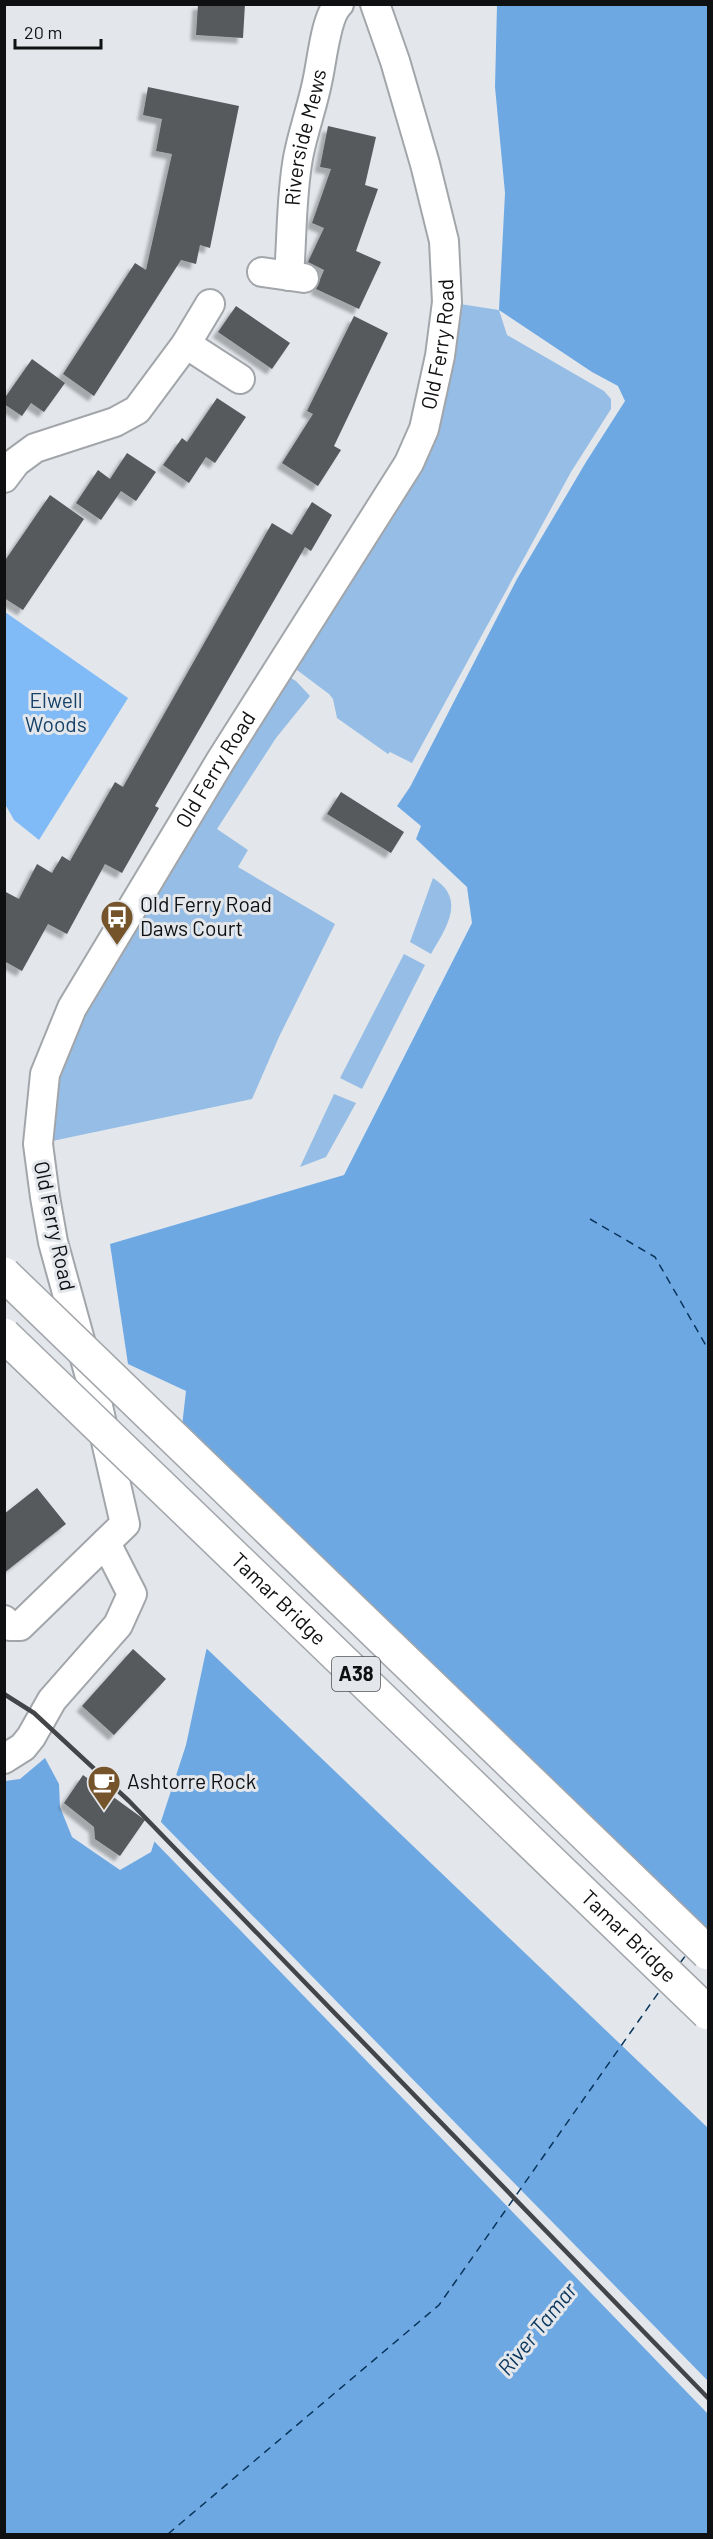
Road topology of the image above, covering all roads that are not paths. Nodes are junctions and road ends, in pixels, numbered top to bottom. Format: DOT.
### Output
graph roads {
  1 [pos="339,4"];
  2 [pos="375,4"];
  3 [pos="285,275"];
  4 [pos="210,304"];
  5 [pos="186,344"];
  6 [pos="240,379"];
  7 [pos="4,478"];
  8 [pos="4,1274"];
  9 [pos="4,1335"];
  10 [pos="106,1543"];
  11 [pos="7,1623"];
  12 [pos="4,1759"];
  13 [pos="708,1953"];
  14 [pos="708,2013"];
  1 -- 3 [label="street, Riverside Mews"];
  2 -- 10 [label="street, Old Ferry Road"];
  4 -- 5 [label="street"];
  5 -- 6 [label="street"];
  5 -- 7 [label="street"];
  8 -- 13 [label="highway, A38, bridge"];
  9 -- 14 [label="highway, Tamar Bridge / A38, bridge"];
  10 -- 11 [label="street, Old Ferry Road"];
  10 -- 12 [label="street"];
}
